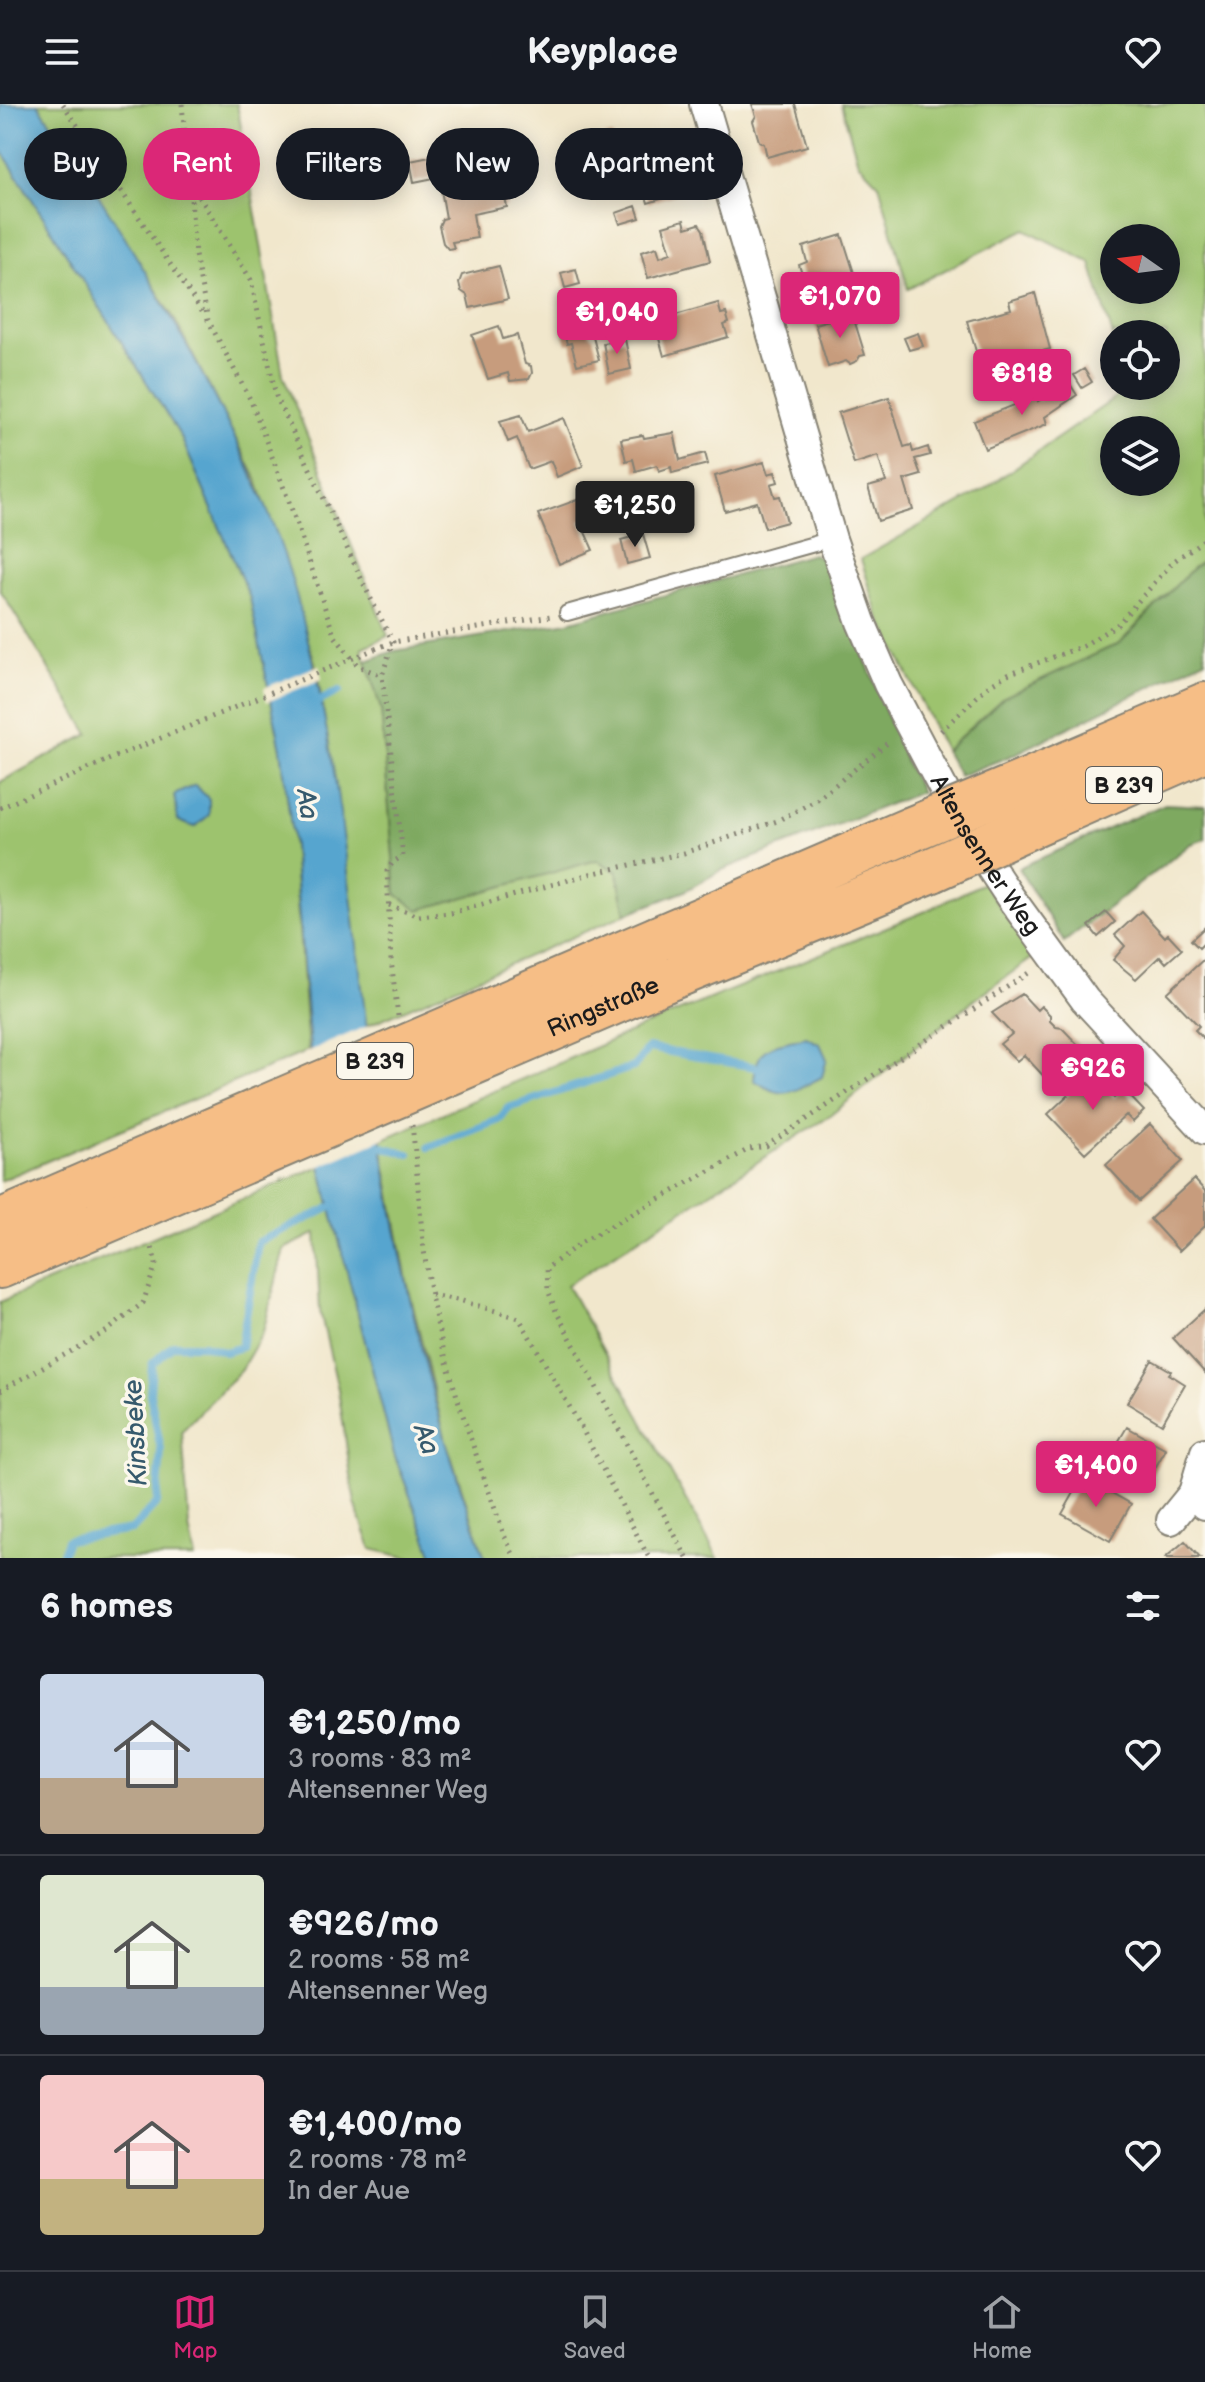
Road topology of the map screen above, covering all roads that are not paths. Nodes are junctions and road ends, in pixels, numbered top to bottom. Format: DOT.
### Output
graph roads {
  1 [pos="704,104"];
  2 [pos="832,539"];
  3 [pos="567,613"];
  4 [pos="1205,682"];
  5 [pos="1205,705"];
  6 [pos="1111,745"];
  7 [pos="1205,749"];
  8 [pos="1034,801"];
  9 [pos="662,959"];
  10 [pos="1205,1130"];
  11 [pos="93,1204"];
  12 [pos="0,1222"];
  13 [pos="0,1266"];
  14 [pos="1205,1452"];
  15 [pos="1199,1499"];
  16 [pos="1171,1520"];
  1 -- 2 [label="street, Altensenner Weg"];
  2 -- 3 [label="lane"];
  2 -- 10 [label="street, Altensenner Weg"];
  4 -- 6 [label="highway"];
  5 -- 6 [label="highway, Ringstraße / B 239"];
  6 -- 8 [label="highway, Ringstraße / B 239"];
  7 -- 8 [label="highway, Ringstraße / B 239"];
  8 -- 9 [label="highway, Ringstraße / B 239, bridge"];
  8 -- 9 [label="highway, Ringstraße / B 239, bridge"];
  9 -- 11 [label="highway, Ringstraße / B 239, bridge"];
  11 -- 12 [label="highway, Ringstraße / B 239"];
  11 -- 13 [label="highway, Ringstraße / B 239"];
  14 -- 15 [label="street"];
  15 -- 16 [label="street"];
}
